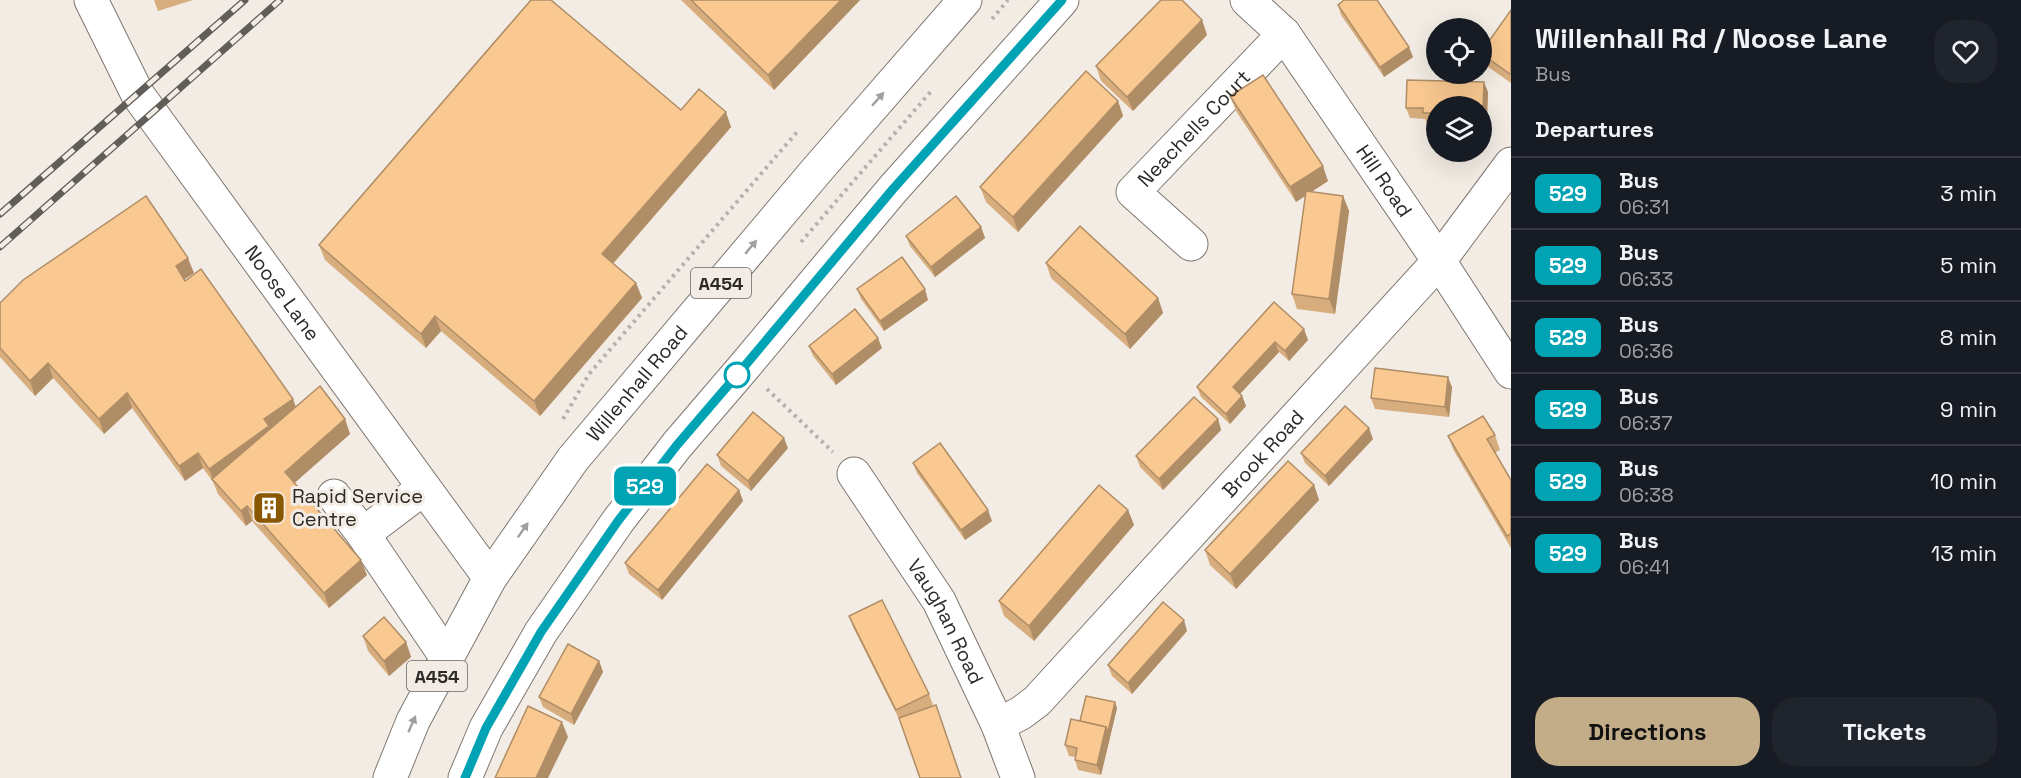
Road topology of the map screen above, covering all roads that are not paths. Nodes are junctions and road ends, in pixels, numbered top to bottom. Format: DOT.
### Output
graph roads {
  1 [pos="91,0"];
  2 [pos="965,0"];
  3 [pos="1062,0"];
  4 [pos="1247,0"];
  5 [pos="1284,34"];
  6 [pos="1511,164"];
  7 [pos="1191,244"];
  8 [pos="1440,261"];
  9 [pos="1511,372"];
  10 [pos="854,474"];
  11 [pos="424,488"];
  12 [pos="334,496"];
  13 [pos="363,534"];
  14 [pos="490,578"];
  15 [pos="447,658"];
  16 [pos="998,725"];
  17 [pos="390,778"];
  18 [pos="465,778"];
  19 [pos="1018,778"];
  1 -- 11 [label="main road, Noose Lane"];
  14 -- 2 [label="main road, Willenhall Road / A454, one-way"];
  3 -- 18 [label="main road"];
  4 -- 5 [label="main road, Hill Road"];
  5 -- 7 [label="main road, Neachells Court"];
  5 -- 8 [label="main road, Hill Road"];
  6 -- 8 [label="main road, Brook Road"];
  8 -- 9 [label="main road, Hill Road"];
  8 -- 16 [label="main road, Brook Road"];
  10 -- 16 [label="main road, Vaughan Road"];
  11 -- 13 [label="main road"];
  11 -- 14 [label="main road, Noose Lane"];
  12 -- 13 [label="main road"];
  13 -- 15 [label="main road"];
  14 -- 15 [label="main road, Willenhall Road / A454"];
  17 -- 15 [label="main road, Willenhall Road / A454, one-way"];
  16 -- 19 [label="main road, Vaughan Road"];
}
